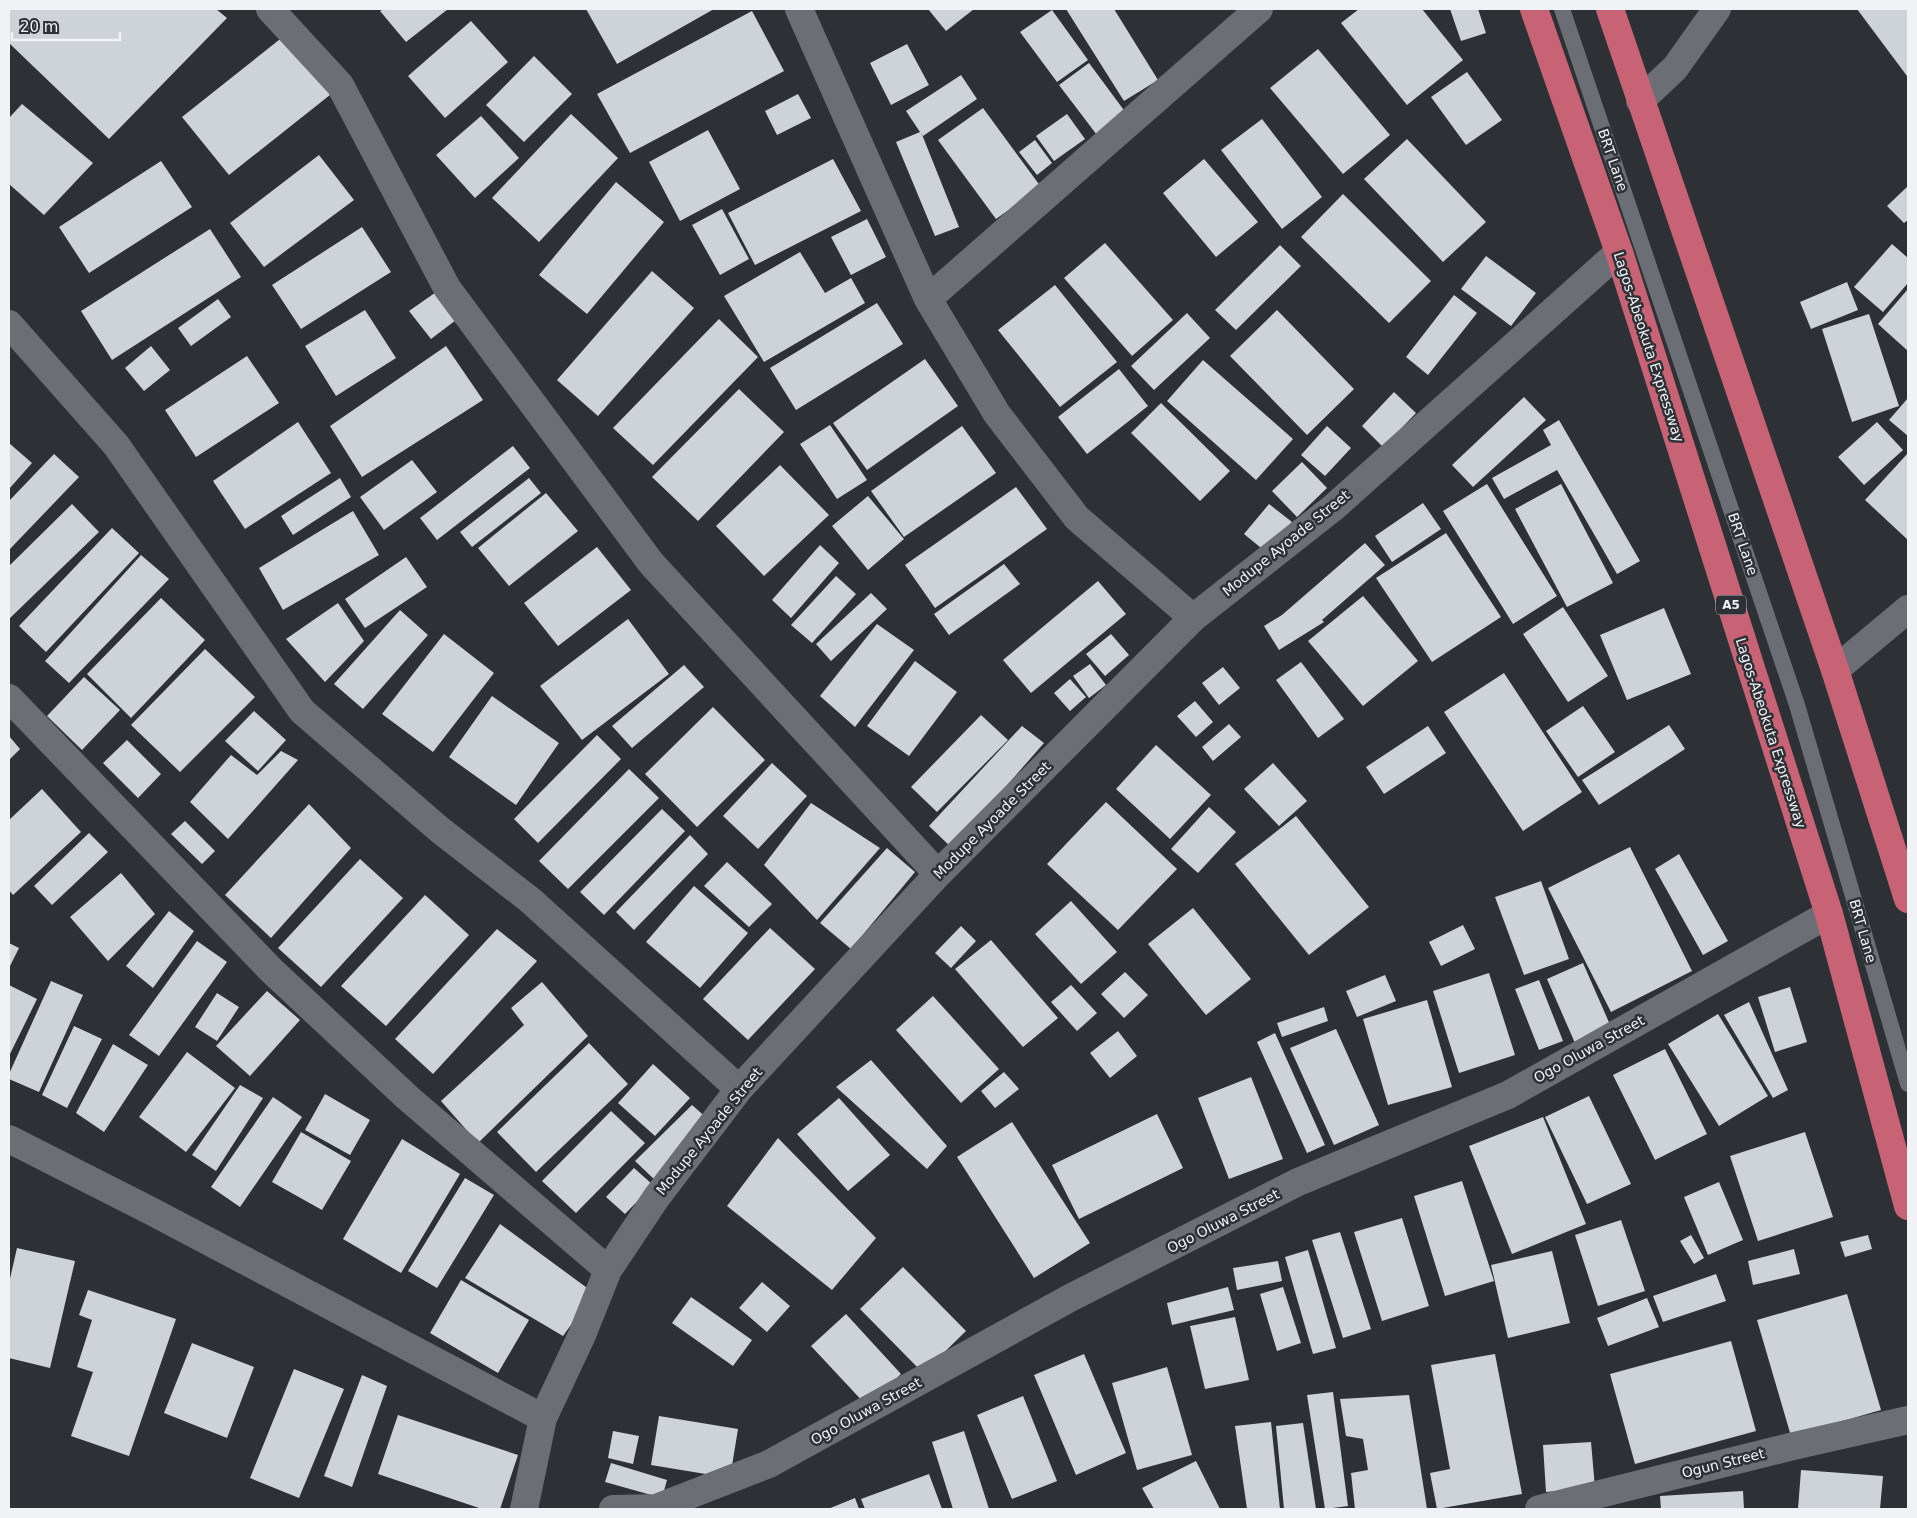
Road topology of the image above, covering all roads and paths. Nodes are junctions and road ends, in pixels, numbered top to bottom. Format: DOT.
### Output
graph roads {
  1 [pos="270,9"];
  2 [pos="799,9"];
  3 [pos="1259,9"];
  4 [pos="1534,9"];
  5 [pos="1562,9"];
  6 [pos="1610,9"];
  7 [pos="1717,9"];
  8 [pos="1640,101"];
  9 [pos="1619,252"];
  10 [pos="928,299"];
  11 [pos="9,324"];
  12 [pos="1908,609"];
  13 [pos="1193,618"];
  14 [pos="1835,670"];
  15 [pos="9,698"];
  16 [pos="938,874"];
  17 [pos="1908,899"];
  18 [pos="1829,914"];
  19 [pos="1908,1084"];
  20 [pos="739,1090"];
  21 [pos="9,1140"];
  22 [pos="1908,1206"];
  23 [pos="608,1270"];
  24 [pos="543,1418"];
  25 [pos="1908,1420"];
  26 [pos="524,1509"];
  27 [pos="613,1509"];
  28 [pos="1539,1509"];
  1 -- 16 [label="street"];
  2 -- 10 [label="street"];
  3 -- 10 [label="street"];
  4 -- 9 [label="highway, Lagos-Abeokuta Expressway / A5"];
  5 -- 19 [label="lane, BRT Lane"];
  6 -- 8 [label="highway"];
  7 -- 8 [label="street"];
  8 -- 14 [label="highway"];
  9 -- 13 [label="street, Modupe Ayoade Street"];
  9 -- 18 [label="highway, Lagos-Abeokuta Expressway / A5"];
  10 -- 13 [label="street"];
  11 -- 20 [label="street"];
  12 -- 14 [label="street"];
  13 -- 16 [label="street, Modupe Ayoade Street"];
  14 -- 17 [label="highway"];
  15 -- 23 [label="street"];
  16 -- 20 [label="street, Modupe Ayoade Street"];
  18 -- 22 [label="highway, Lagos-Abeokuta Expressway / A5"];
  18 -- 27 [label="street, Ogo Oluwa Street"];
  20 -- 23 [label="street, Modupe Ayoade Street"];
  21 -- 24 [label="street"];
  23 -- 24 [label="street, Modupe Ayoade Street"];
  24 -- 26 [label="street, Modupe Ayoade Street"];
  25 -- 28 [label="street, Ogun Street"];
}
